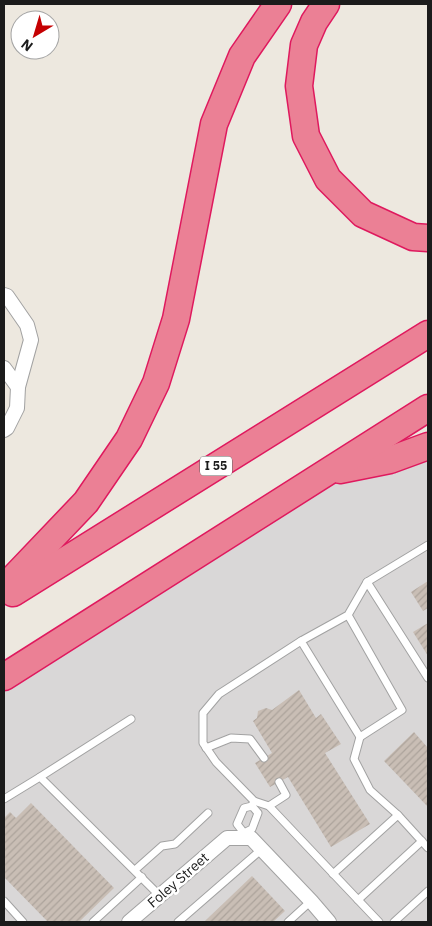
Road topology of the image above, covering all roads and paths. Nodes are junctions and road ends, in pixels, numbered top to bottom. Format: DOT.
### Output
graph roads {
  1 [pos="278,4"];
  2 [pos="326,4"];
  3 [pos="428,238"];
  4 [pos="4,295"];
  5 [pos="428,334"];
  6 [pos="4,368"];
  7 [pos="18,387"];
  8 [pos="428,408"];
  9 [pos="4,430"];
  10 [pos="428,446"];
  11 [pos="325,473"];
  12 [pos="428,545"];
  13 [pos="367,582"];
  14 [pos="4,588"];
  15 [pos="4,598"];
  16 [pos="348,615"];
  17 [pos="301,641"];
  18 [pos="4,677"];
  19 [pos="428,678"];
  20 [pos="131,718"];
  21 [pos="360,737"];
  22 [pos="206,748"];
  23 [pos="264,758"];
  24 [pos="40,777"];
  25 [pos="279,782"];
  26 [pos="4,799"];
  27 [pos="253,803"];
  28 [pos="269,806"];
  29 [pos="208,813"];
  30 [pos="398,815"];
  31 [pos="243,836"];
  32 [pos="422,841"];
  33 [pos="428,848"];
  34 [pos="262,849"];
  35 [pos="135,870"];
  36 [pos="333,874"];
  37 [pos="142,877"];
  38 [pos="428,892"];
  39 [pos="159,895"];
  40 [pos="358,900"];
  41 [pos="4,901"];
  42 [pos="311,901"];
  43 [pos="23,922"];
  44 [pos="93,922"];
  45 [pos="129,922"];
  46 [pos="178,922"];
  47 [pos="288,922"];
  48 [pos="329,922"];
  49 [pos="378,922"];
  50 [pos="394,922"];
  1 -- 14 [label="highway"];
  2 -- 3 [label="highway"];
  4 -- 7 [label="street"];
  5 -- 15 [label="highway, I 55"];
  6 -- 7 [label="street"];
  7 -- 9 [label="street"];
  8 -- 11 [label="highway"];
  10 -- 11 [label="highway"];
  11 -- 18 [label="highway"];
  12 -- 13 [label="lane"];
  13 -- 16 [label="lane"];
  13 -- 19 [label="lane"];
  16 -- 17 [label="lane"];
  16 -- 21 [label="lane"];
  17 -- 21 [label="lane"];
  17 -- 22 [label="lane"];
  20 -- 24 [label="lane"];
  21 -- 30 [label="lane"];
  22 -- 23 [label="lane"];
  22 -- 27 [label="lane"];
  24 -- 26 [label="lane"];
  24 -- 35 [label="lane"];
  25 -- 28 [label="lane"];
  27 -- 28 [label="lane"];
  27 -- 31 [label="lane"];
  27 -- 31 [label="lane"];
  28 -- 36 [label="lane"];
  29 -- 35 [label="lane"];
  30 -- 32 [label="lane"];
  30 -- 36 [label="lane"];
  31 -- 34 [label="street"];
  31 -- 39 [label="street, Foley Street"];
  32 -- 33 [label="lane"];
  32 -- 40 [label="lane"];
  34 -- 42 [label="street"];
  34 -- 46 [label="lane"];
  35 -- 37 [label="lane"];
  36 -- 40 [label="lane"];
  37 -- 39 [label="lane"];
  37 -- 44 [label="lane"];
  38 -- 50 [label="lane"];
  39 -- 45 [label="street, Foley Street"];
  40 -- 49 [label="lane"];
  41 -- 43 [label="lane"];
  42 -- 47 [label="lane"];
  42 -- 48 [label="street"];
}
